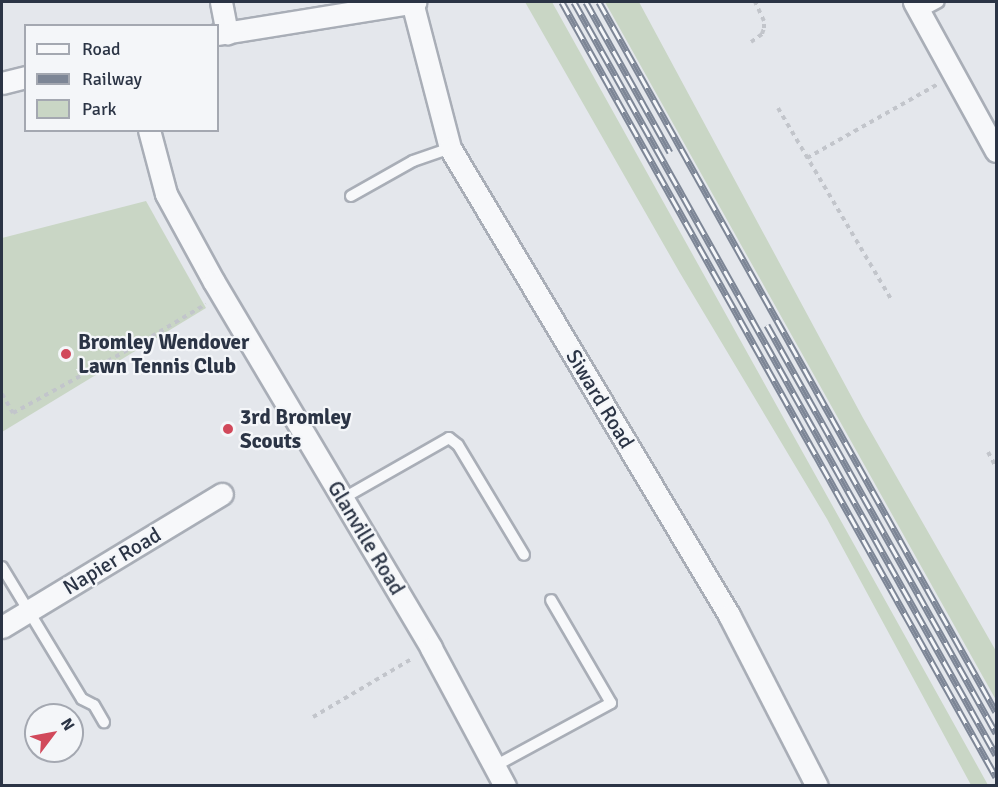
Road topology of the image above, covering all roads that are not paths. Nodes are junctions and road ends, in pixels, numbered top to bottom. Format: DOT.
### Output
graph roads {
  1 [pos="220,2"];
  2 [pos="414,2"];
  3 [pos="939,2"];
  4 [pos="378,5"];
  5 [pos="917,7"];
  6 [pos="222,34"];
  7 [pos="24,78"];
  8 [pos="2,83"];
  9 [pos="150,132"];
  10 [pos="450,148"];
  11 [pos="996,151"];
  12 [pos="351,196"];
  13 [pos="222,494"];
  14 [pos="342,499"];
  15 [pos="524,555"];
  16 [pos="2,567"];
  17 [pos="551,600"];
  18 [pos="28,611"];
  19 [pos="2,627"];
  20 [pos="104,722"];
  21 [pos="495,766"];
  22 [pos="505,786"];
  23 [pos="817,786"];
  1 -- 6 [label="street"];
  2 -- 4 [label="street"];
  2 -- 10 [label="street, Siward Road"];
  3 -- 5 [label="lane"];
  4 -- 6 [label="street"];
  5 -- 11 [label="street"];
  7 -- 8 [label="street"];
  9 -- 14 [label="street, Glanville Road"];
  10 -- 12 [label="lane"];
  10 -- 23 [label="street, Siward Road"];
  13 -- 18 [label="street, Napier Road"];
  14 -- 15 [label="lane"];
  14 -- 21 [label="street, Glanville Road"];
  16 -- 18 [label="lane"];
  17 -- 21 [label="lane"];
  18 -- 19 [label="street, Napier Road"];
  18 -- 20 [label="lane"];
  21 -- 22 [label="street, Glanville Road"];
}
